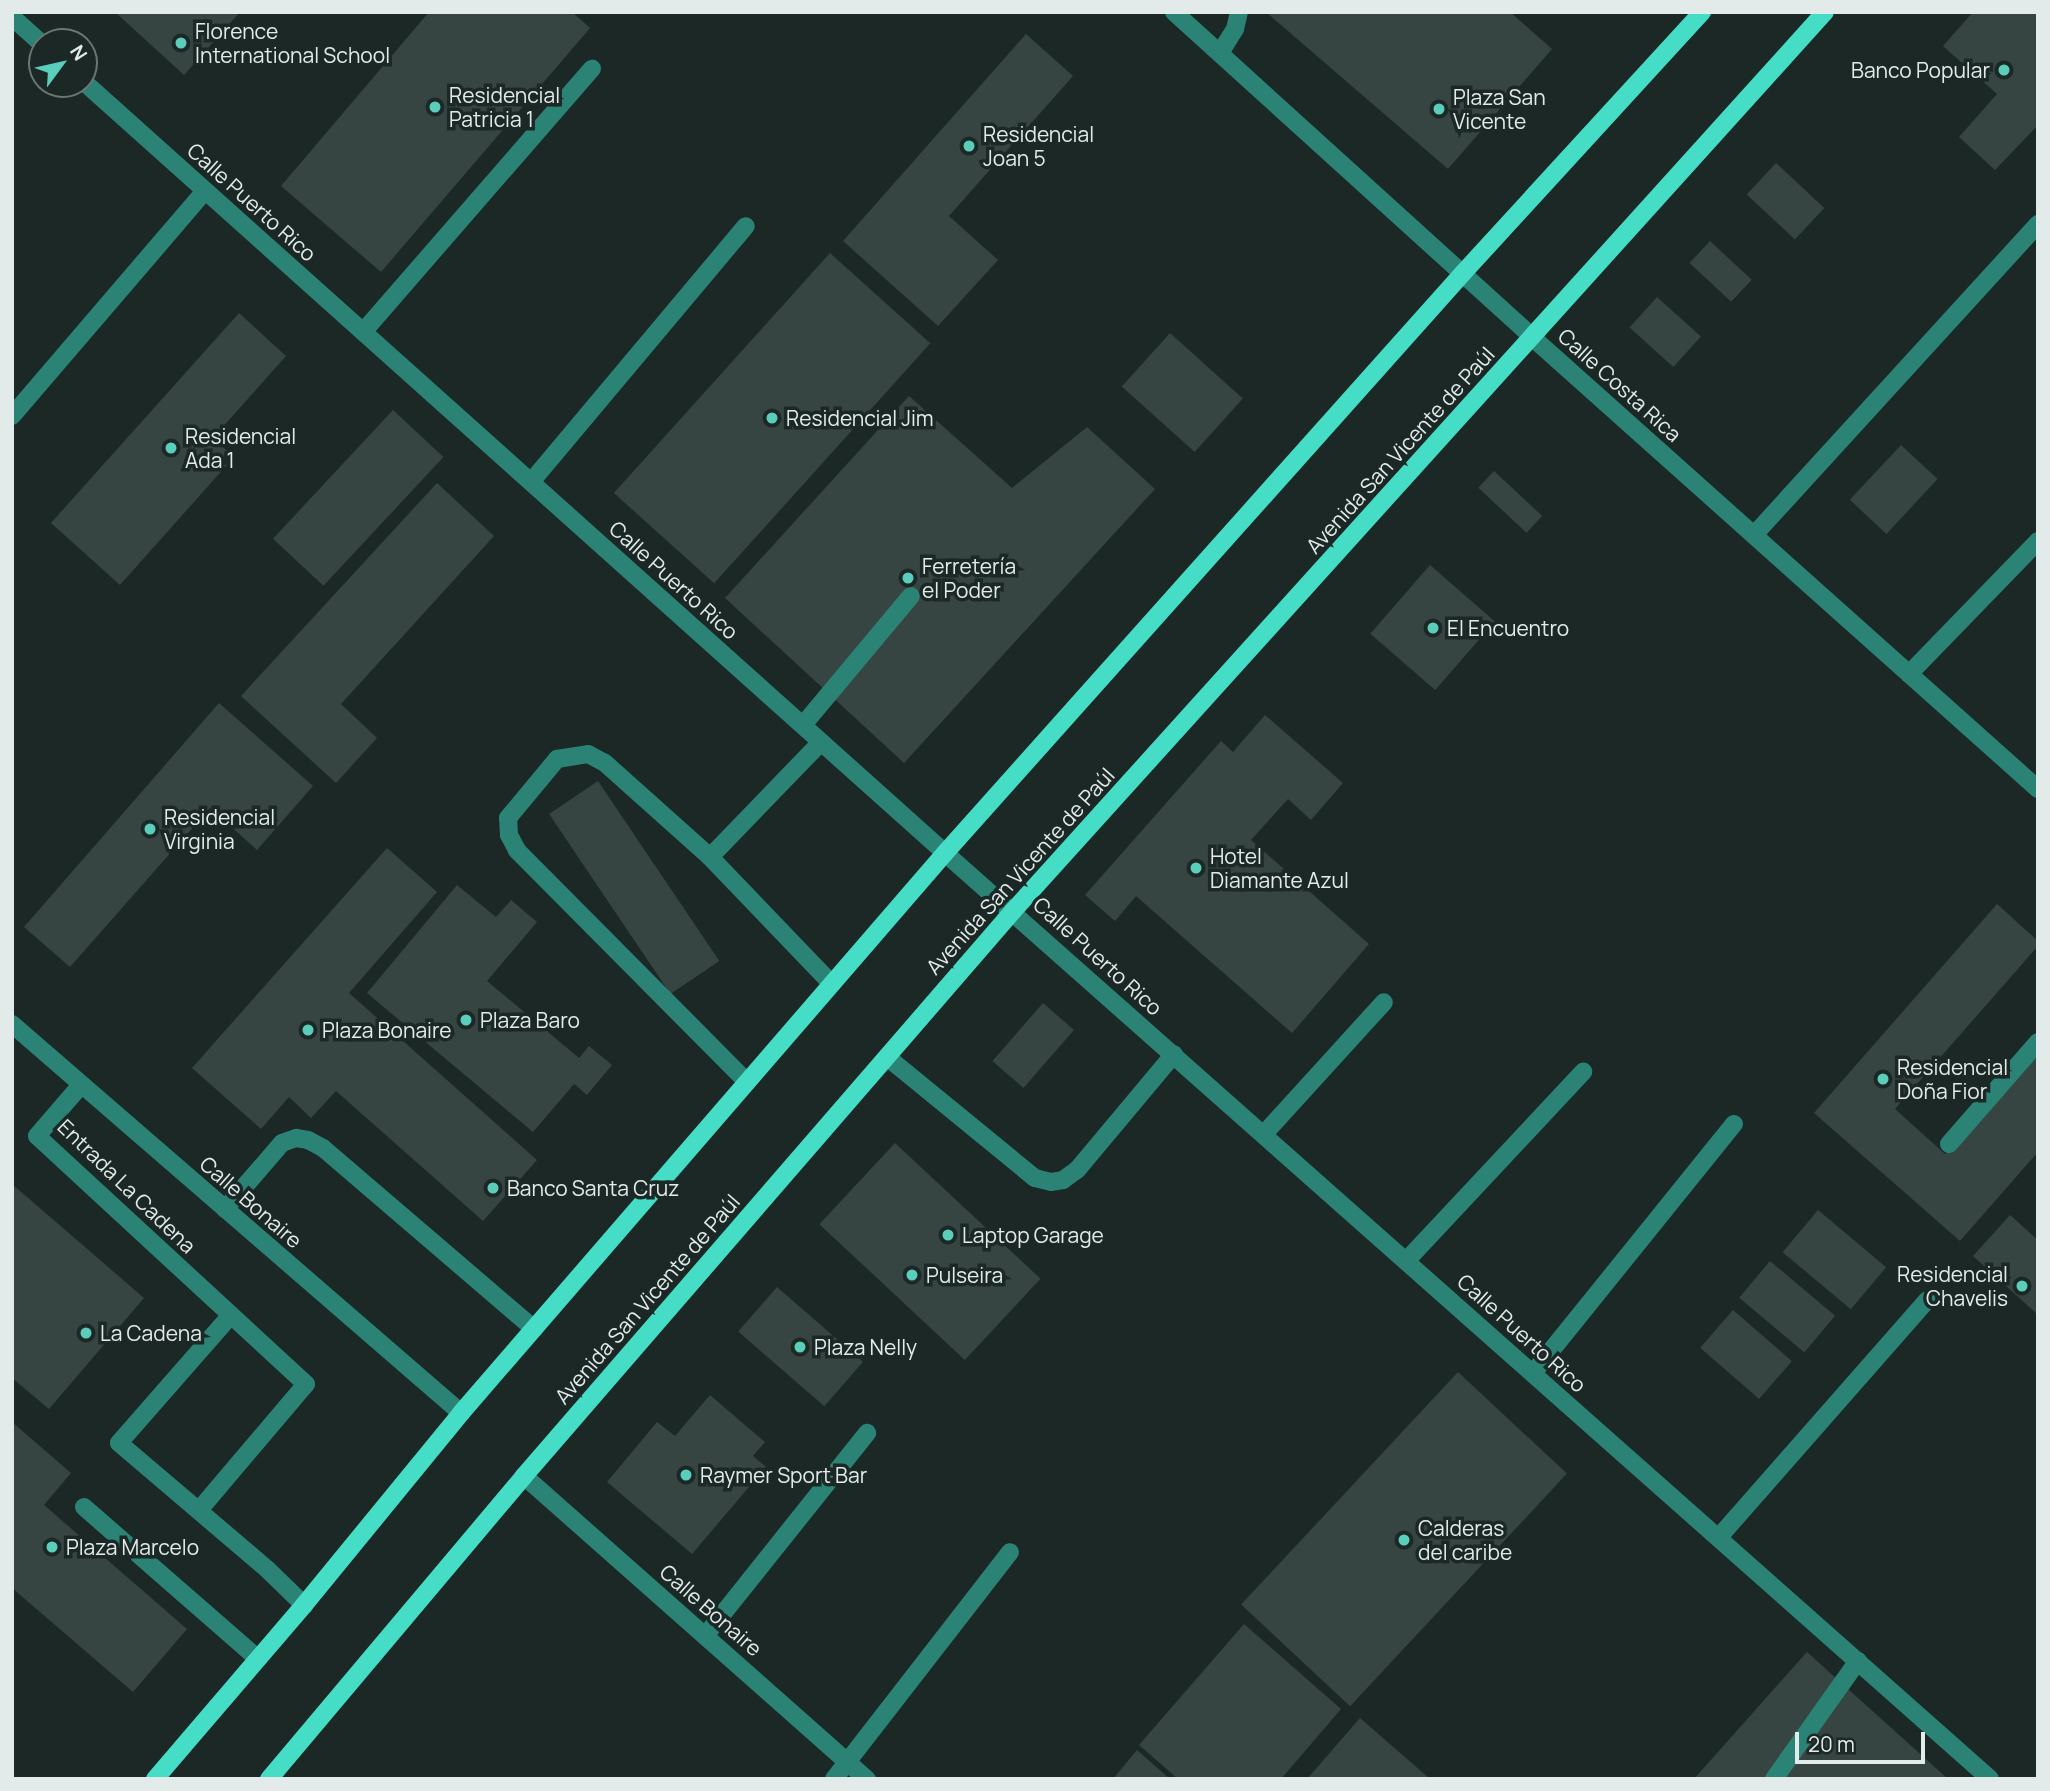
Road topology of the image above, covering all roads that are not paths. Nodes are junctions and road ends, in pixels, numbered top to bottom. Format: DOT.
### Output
graph roads {
  1 [pos="1174,12"];
  2 [pos="1239,12"];
  3 [pos="1702,12"];
  4 [pos="1825,12"];
  5 [pos="12,17"];
  6 [pos="28,31"];
  7 [pos="1220,53"];
  8 [pos="592,69"];
  9 [pos="98,95"];
  10 [pos="205,191"];
  11 [pos="2038,225"];
  12 [pos="746,226"];
  13 [pos="1463,273"];
  14 [pos="363,332"];
  15 [pos="1533,338"];
  16 [pos="12,416"];
  17 [pos="531,482"];
  18 [pos="1754,535"];
  19 [pos="2038,541"];
  20 [pos="911,596"];
  21 [pos="1909,674"];
  22 [pos="803,725"];
  23 [pos="821,742"];
  24 [pos="2038,789"];
  25 [pos="945,853"];
  26 [pos="710,857"];
  27 [pos="1013,911"];
  28 [pos="832,984"];
  29 [pos="1384,1002"];
  30 [pos="12,1024"];
  31 [pos="2038,1042"];
  32 [pos="1174,1054"];
  33 [pos="887,1057"];
  34 [pos="1583,1072"];
  35 [pos="747,1082"];
  36 [pos="80,1085"];
  37 [pos="1734,1124"];
  38 [pos="1264,1134"];
  39 [pos="1949,1144"];
  40 [pos="225,1209"];
  41 [pos="1407,1261"];
  42 [pos="1927,1300"];
  43 [pos="231,1315"];
  44 [pos="534,1329"];
  45 [pos="1533,1373"];
  46 [pos="461,1413"];
  47 [pos="867,1433"];
  48 [pos="524,1476"];
  49 [pos="84,1507"];
  50 [pos="198,1510"];
  51 [pos="1718,1537"];
  52 [pos="1010,1552"];
  53 [pos="304,1605"];
  54 [pos="705,1636"];
  55 [pos="258,1659"];
  56 [pos="1858,1661"];
  57 [pos="848,1762"];
  58 [pos="155,1779"];
  59 [pos="269,1779"];
  60 [pos="834,1779"];
  61 [pos="867,1779"];
  62 [pos="1774,1779"];
  63 [pos="1990,1779"];
  1 -- 7 [label="street, Calle Costa Rica"];
  2 -- 7 [label="street"];
  3 -- 13 [label="main road"];
  4 -- 15 [label="main road, Avenida San Vicente de Paúl"];
  5 -- 6 [label="street"];
  7 -- 13 [label="street, Calle Costa Rica"];
  8 -- 14 [label="street"];
  9 -- 10 [label="street, Calle Puerto Rico"];
  10 -- 14 [label="street, Calle Puerto Rico"];
  10 -- 16 [label="street"];
  11 -- 18 [label="street"];
  12 -- 17 [label="street"];
  13 -- 15 [label="street, Calle Costa Rica"];
  13 -- 25 [label="main road"];
  14 -- 17 [label="street, Calle Puerto Rico"];
  15 -- 18 [label="street, Calle Costa Rica"];
  15 -- 27 [label="main road, Avenida San Vicente de Paúl"];
  17 -- 22 [label="street, Calle Puerto Rico"];
  18 -- 21 [label="street, Calle Costa Rica"];
  19 -- 21 [label="street"];
  20 -- 22 [label="street"];
  21 -- 24 [label="street, Calle Costa Rica"];
  22 -- 23 [label="street, Calle Puerto Rico"];
  23 -- 25 [label="street, Calle Puerto Rico"];
  23 -- 26 [label="street"];
  25 -- 27 [label="street, Calle Puerto Rico"];
  25 -- 28 [label="main road"];
  26 -- 28 [label="street"];
  26 -- 35 [label="street"];
  27 -- 32 [label="street, Calle Puerto Rico"];
  27 -- 33 [label="main road, Avenida San Vicente de Paúl"];
  28 -- 35 [label="main road"];
  29 -- 38 [label="street"];
  30 -- 36 [label="street, Calle Bonaire"];
  31 -- 39 [label="street"];
  32 -- 33 [label="street"];
  32 -- 38 [label="street, Calle Puerto Rico"];
  33 -- 48 [label="main road, Avenida San Vicente de Paúl"];
  34 -- 41 [label="street"];
  35 -- 44 [label="main road"];
  36 -- 40 [label="street, Calle Bonaire"];
  36 -- 43 [label="street, Entrada La Cadena"];
  37 -- 45 [label="street"];
  38 -- 41 [label="street, Calle Puerto Rico"];
  40 -- 44 [label="street"];
  40 -- 46 [label="street, Calle Bonaire"];
  41 -- 45 [label="street, Calle Puerto Rico"];
  42 -- 51 [label="street"];
  43 -- 50 [label="street, Entrada La Cadena"];
  43 -- 50 [label="street"];
  44 -- 46 [label="main road"];
  45 -- 51 [label="street, Calle Puerto Rico"];
  46 -- 53 [label="main road"];
  47 -- 54 [label="street"];
  48 -- 54 [label="street, Calle Bonaire"];
  48 -- 59 [label="main road, Avenida San Vicente de Paúl"];
  49 -- 55 [label="street"];
  50 -- 53 [label="street"];
  51 -- 56 [label="street, Calle Puerto Rico"];
  52 -- 57 [label="street"];
  53 -- 55 [label="main road"];
  54 -- 57 [label="street, Calle Bonaire"];
  55 -- 58 [label="main road"];
  56 -- 62 [label="street"];
  56 -- 63 [label="street, Calle Puerto Rico"];
  57 -- 60 [label="street"];
  57 -- 61 [label="street, Calle Bonaire"];
}
